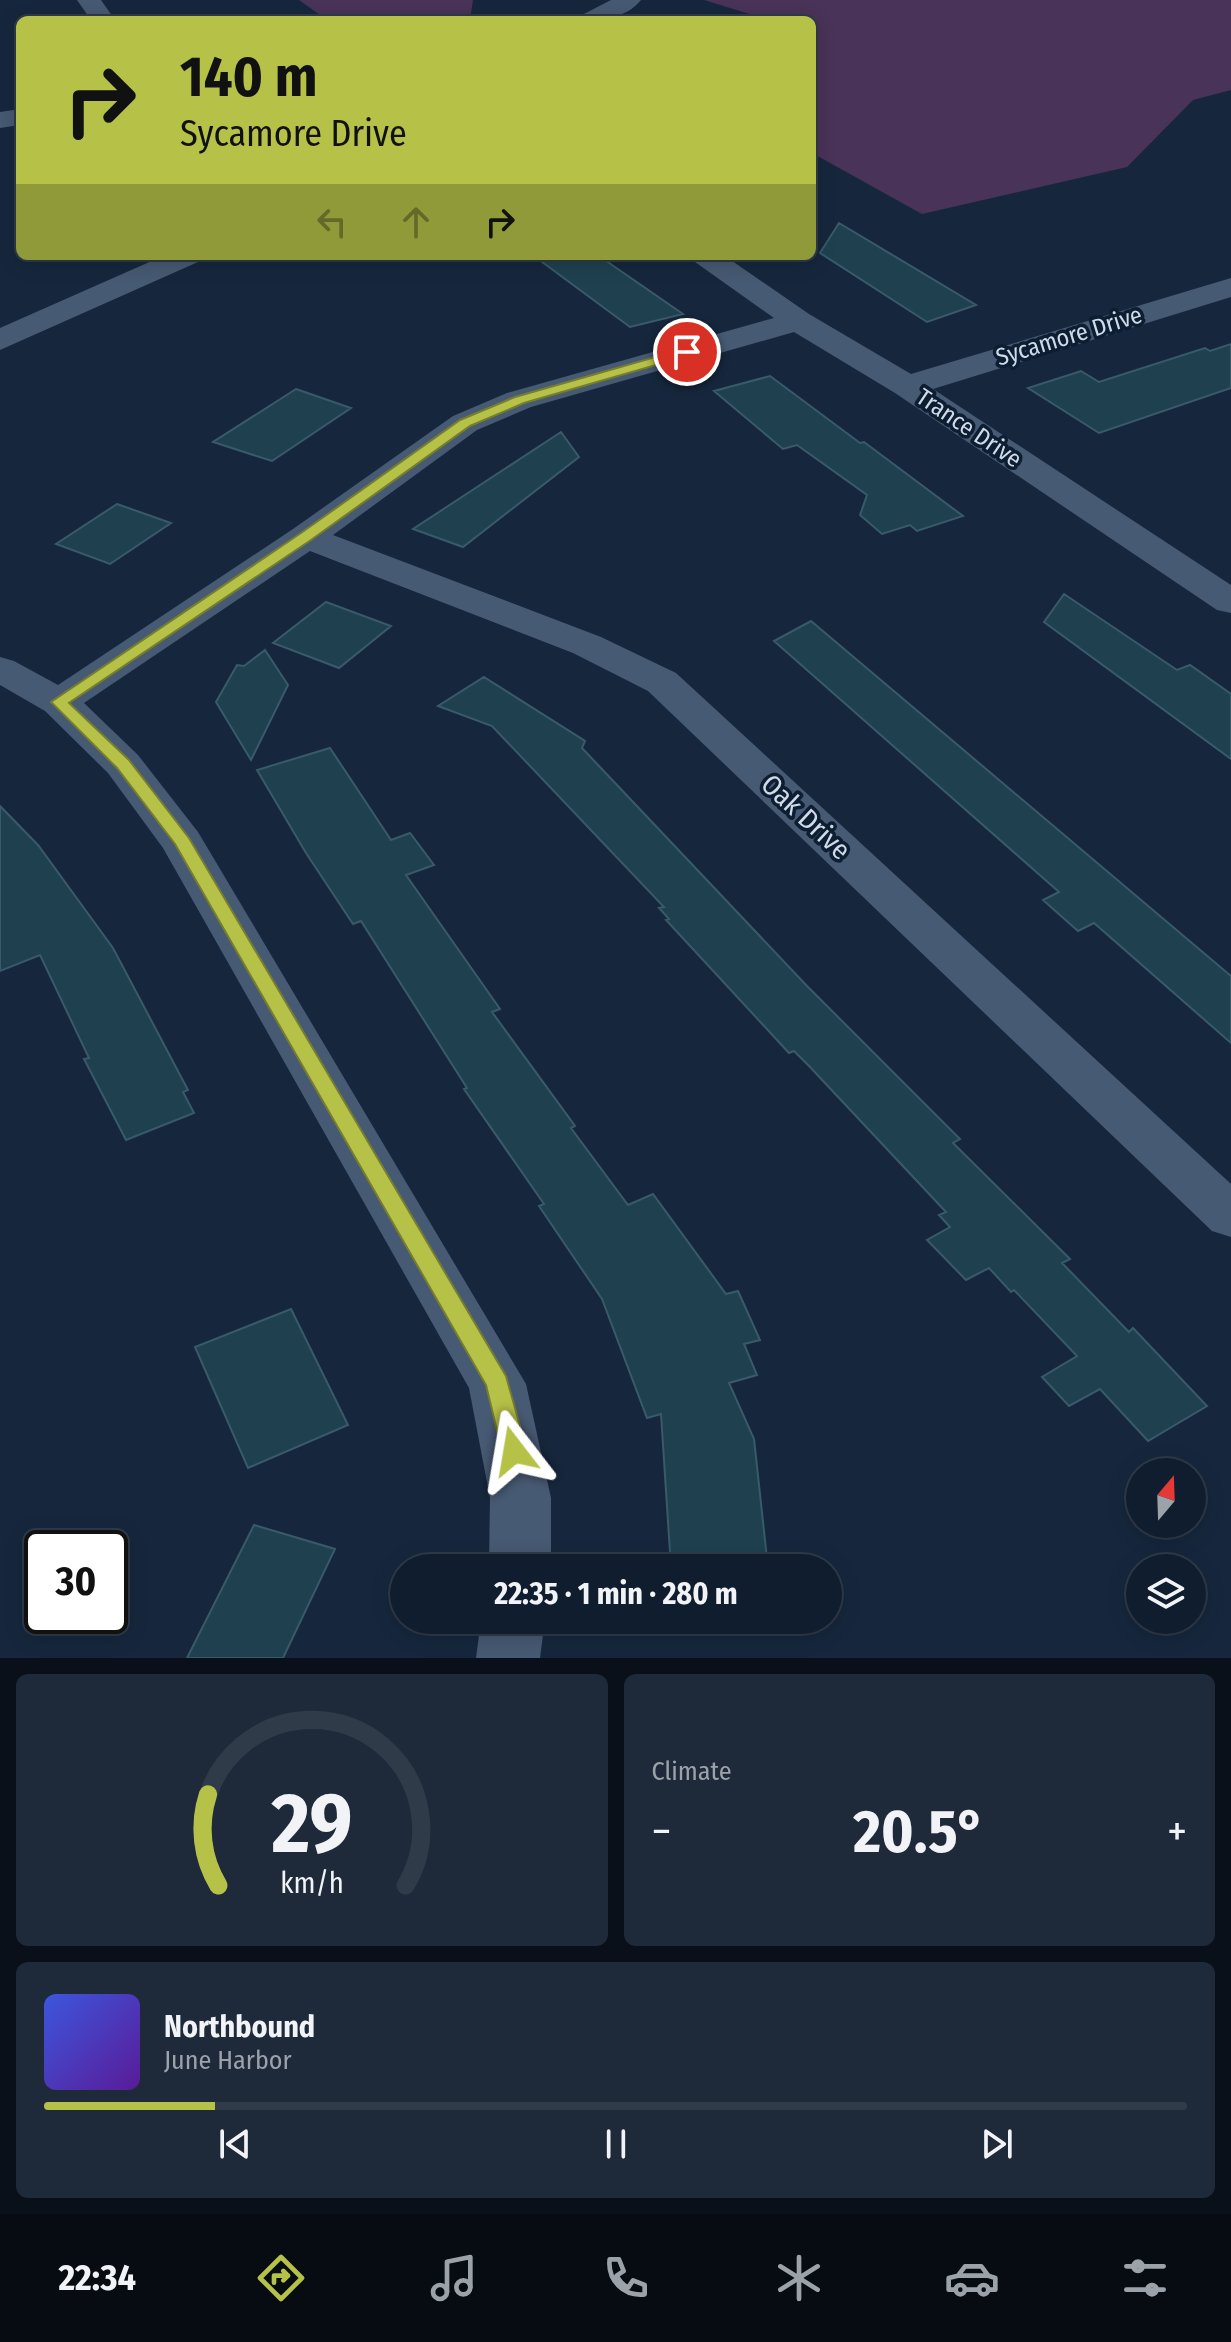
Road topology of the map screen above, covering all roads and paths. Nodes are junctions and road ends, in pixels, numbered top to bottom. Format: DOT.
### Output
graph roads {
  1 [pos="629,0"];
  2 [pos="598,16"];
  3 [pos="179,260"];
  4 [pos="711,260"];
  5 [pos="1231,287"];
  6 [pos="798,321"];
  7 [pos="0,340"];
  8 [pos="907,386"];
  9 [pos="306,537"];
  10 [pos="1231,602"];
  11 [pos="0,669"];
  12 [pos="59,702"];
  13 [pos="1231,1216"];
  14 [pos="522,1554"];
  15 [pos="511,1634"];
  16 [pos="508,1658"];
  1 -- 2 [label="street"];
  3 -- 7 [label="street"];
  4 -- 6 [label="street, Trance Drive"];
  5 -- 8 [label="street, Sycamore Drive"];
  6 -- 8 [label="street, Trance Drive"];
  6 -- 9 [label="street"];
  8 -- 10 [label="street, Trance Drive"];
  9 -- 12 [label="street"];
  9 -- 13 [label="street, Oak Drive"];
  11 -- 12 [label="street"];
  12 -- 14 [label="street"];
  15 -- 16 [label="street"];
}
